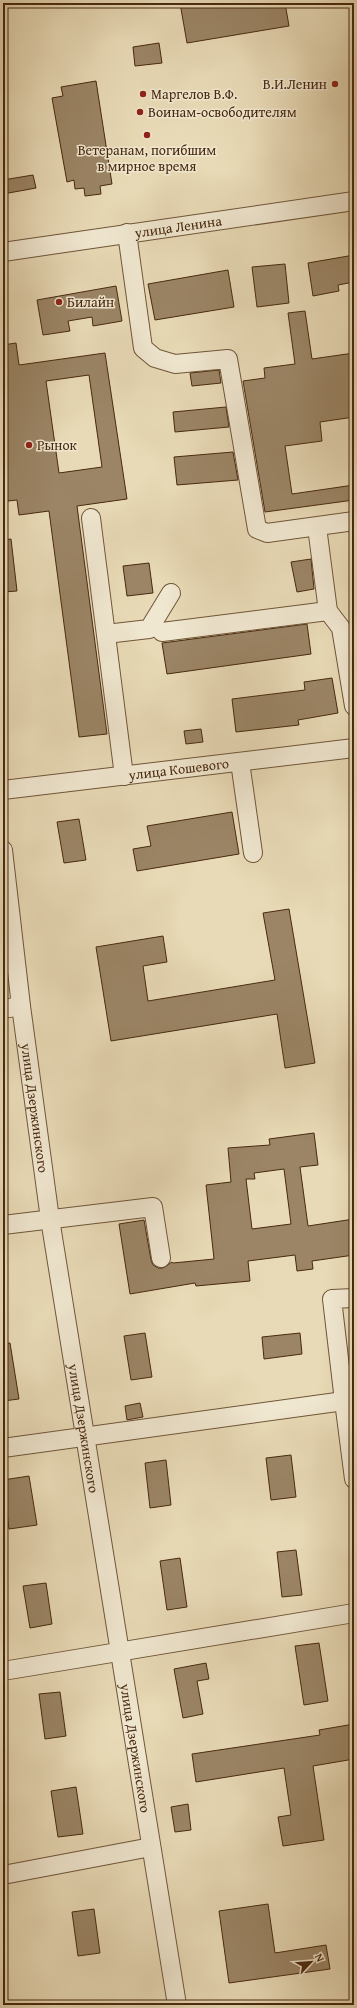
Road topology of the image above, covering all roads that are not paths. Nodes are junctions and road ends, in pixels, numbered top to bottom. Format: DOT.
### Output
graph roads {
  1 [pos="354,201"];
  2 [pos="127,233"];
  3 [pos="3,252"];
  4 [pos="91,518"];
  5 [pos="354,521"];
  6 [pos="317,527"];
  7 [pos="171,593"];
  8 [pos="328,611"];
  9 [pos="162,632"];
  10 [pos="106,634"];
  11 [pos="354,699"];
  12 [pos="354,748"];
  13 [pos="240,762"];
  14 [pos="124,776"];
  15 [pos="3,790"];
  16 [pos="3,850"];
  17 [pos="253,853"];
  18 [pos="21,1006"];
  19 [pos="3,1009"];
  20 [pos="50,1219"];
  21 [pos="3,1225"];
  22 [pos="161,1258"];
  23 [pos="354,1298"];
  24 [pos="344,1401"];
  25 [pos="84,1435"];
  26 [pos="3,1448"];
  27 [pos="354,1479"];
  28 [pos="354,1613"];
  29 [pos="120,1650"];
  30 [pos="3,1671"];
  31 [pos="151,1847"];
  32 [pos="3,1876"];
  33 [pos="177,2005"];
  1 -- 2 [label="street, улица Ленина"];
  2 -- 3 [label="street, улица Ленина"];
  2 -- 6 [label="street"];
  4 -- 10 [label="street"];
  5 -- 6 [label="street"];
  6 -- 8 [label="street"];
  7 -- 10 [label="street"];
  8 -- 9 [label="street"];
  8 -- 11 [label="street"];
  10 -- 14 [label="street"];
  12 -- 13 [label="street, улица Кошевого"];
  13 -- 14 [label="street, улица Кошевого"];
  13 -- 17 [label="street"];
  14 -- 15 [label="street, улица Кошевого"];
  16 -- 18 [label="street, улица Дзержинского"];
  18 -- 19 [label="street"];
  18 -- 20 [label="street, улица Дзержинского"];
  20 -- 21 [label="street"];
  20 -- 22 [label="street"];
  20 -- 25 [label="street, улица Дзержинского"];
  23 -- 24 [label="street"];
  24 -- 25 [label="street"];
  24 -- 27 [label="street"];
  25 -- 26 [label="street"];
  25 -- 29 [label="street, улица Дзержинского"];
  28 -- 29 [label="street"];
  29 -- 30 [label="street"];
  29 -- 31 [label="street, улица Дзержинского"];
  31 -- 32 [label="street"];
  31 -- 33 [label="street, улица Дзержинского"];
}
